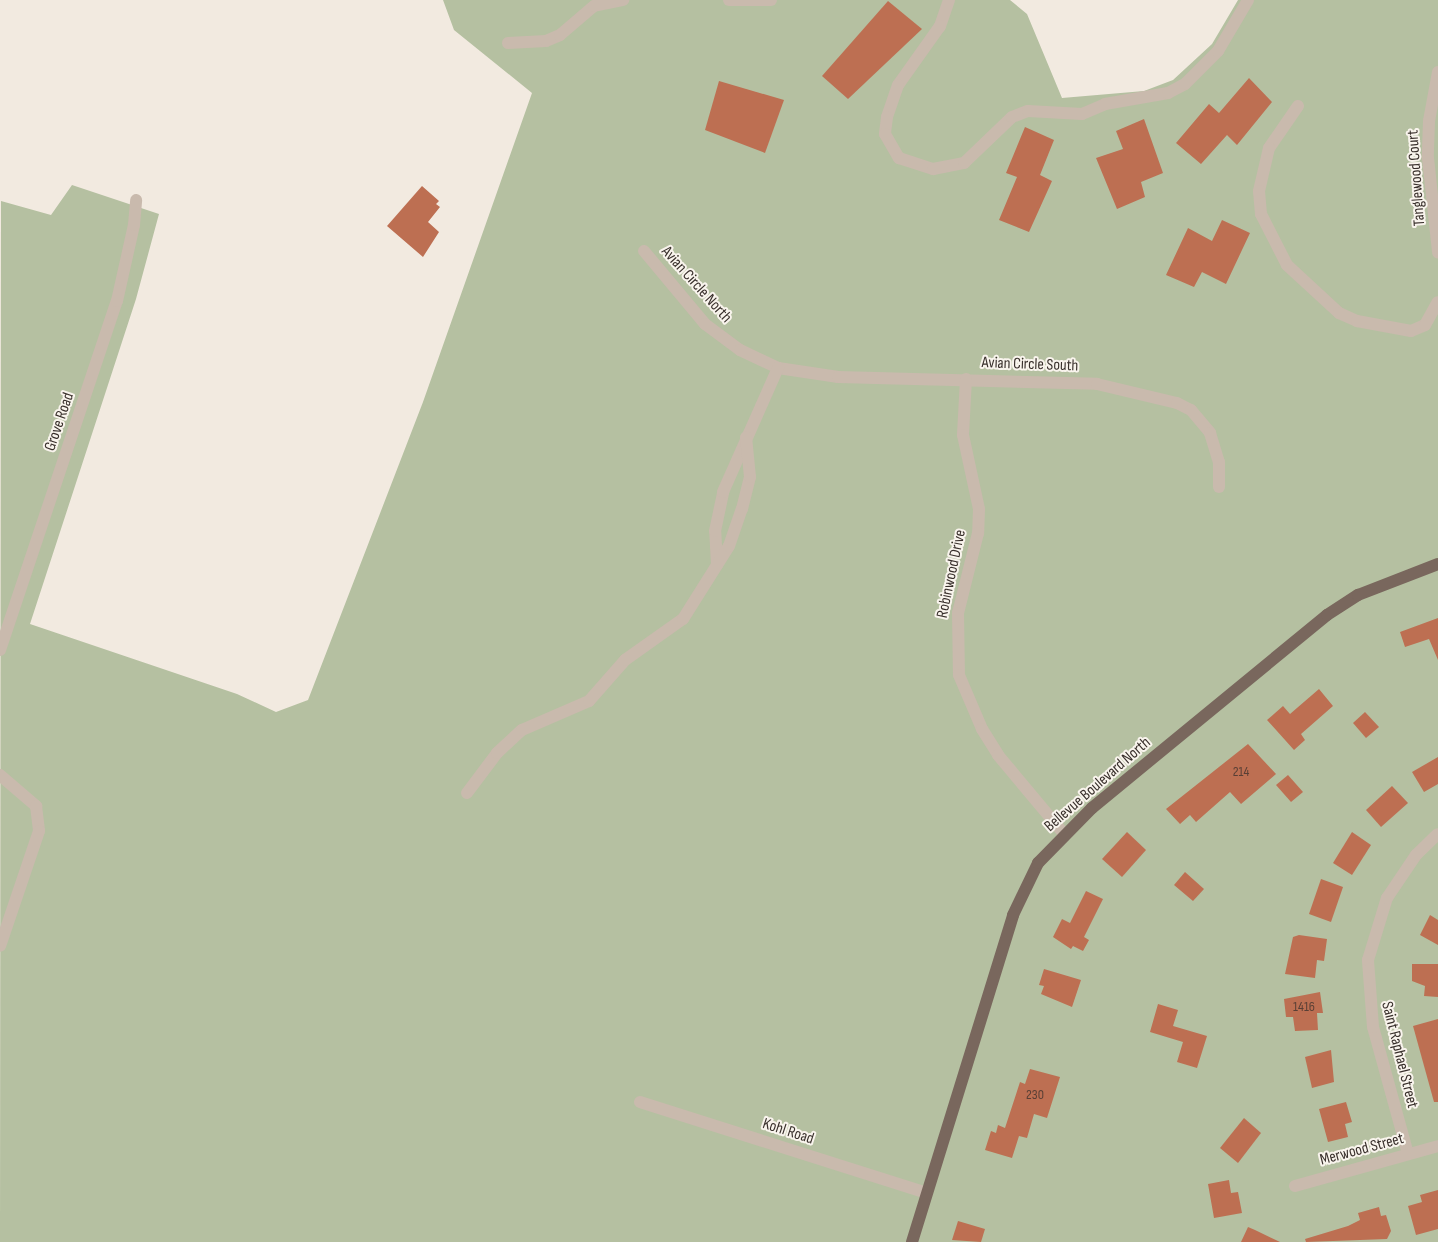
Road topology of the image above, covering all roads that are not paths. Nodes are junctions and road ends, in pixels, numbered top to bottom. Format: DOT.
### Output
graph roads {
  1 [pos="623,0"];
  2 [pos="730,0"];
  3 [pos="771,0"];
  4 [pos="949,0"];
  5 [pos="1248,0"];
  6 [pos="508,43"];
  7 [pos="1438,72"];
  8 [pos="1298,106"];
  9 [pos="136,200"];
  10 [pos="644,251"];
  11 [pos="1438,252"];
  12 [pos="1438,302"];
  13 [pos="778,368"];
  14 [pos="966,379"];
  15 [pos="746,438"];
  16 [pos="1219,487"];
  17 [pos="1438,564"];
  18 [pos="718,566"];
  19 [pos="0,650"];
  20 [pos="0,775"];
  21 [pos="467,794"];
  22 [pos="1064,834"];
  23 [pos="1438,834"];
  24 [pos="0,946"];
  25 [pos="640,1102"];
  26 [pos="1438,1146"];
  27 [pos="1408,1154"];
  28 [pos="1295,1186"];
  29 [pos="927,1193"];
  30 [pos="912,1242"];
  1 -- 6 [label="street"];
  2 -- 3 [label="street"];
  4 -- 5 [label="street"];
  7 -- 11 [label="street, Tanglewood Court"];
  8 -- 12 [label="street"];
  9 -- 19 [label="street, Grove Road"];
  10 -- 13 [label="street, Avian Circle North"];
  13 -- 14 [label="street, Avian Circle South"];
  13 -- 15 [label="street"];
  14 -- 16 [label="street, Avian Circle South"];
  14 -- 22 [label="street, Robinwood Drive"];
  15 -- 18 [label="street"];
  15 -- 18 [label="street"];
  17 -- 22 [label="main road, Bellevue Boulevard North"];
  18 -- 21 [label="street"];
  20 -- 24 [label="street"];
  22 -- 29 [label="main road, Bellevue Boulevard North"];
  23 -- 27 [label="street, Saint Raphael Street"];
  25 -- 29 [label="street, Kohl Road"];
  26 -- 27 [label="street, Merwood Street"];
  27 -- 28 [label="street, Merwood Street"];
  29 -- 30 [label="main road, Bellevue Boulevard North"];
}
